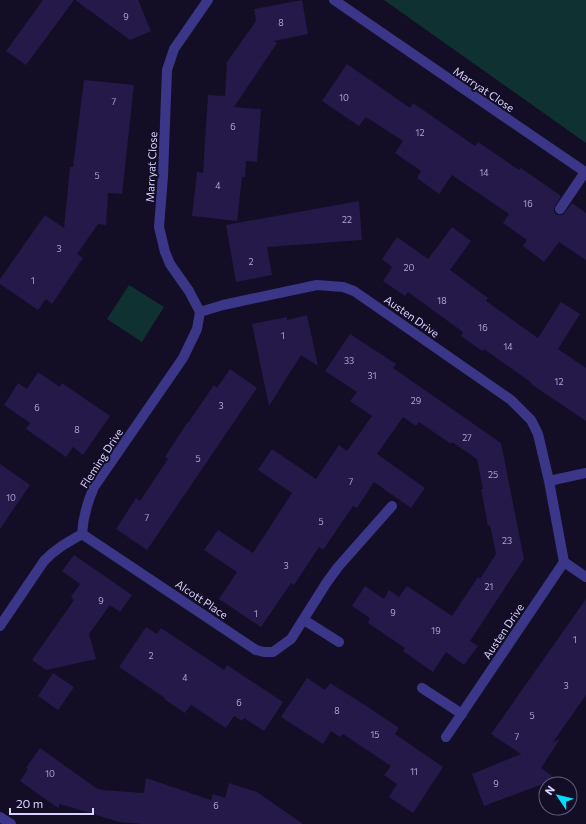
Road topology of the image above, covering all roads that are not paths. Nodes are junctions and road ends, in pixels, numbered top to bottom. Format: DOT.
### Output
graph roads {
  1 [pos="208,0"];
  2 [pos="334,0"];
  3 [pos="560,209"];
  4 [pos="200,312"];
  5 [pos="586,473"];
  6 [pos="549,481"];
  7 [pos="392,506"];
  8 [pos="82,534"];
  9 [pos="564,562"];
  10 [pos="586,577"];
  11 [pos="304,620"];
  12 [pos="0,626"];
  13 [pos="339,642"];
  14 [pos="422,688"];
  15 [pos="462,714"];
  16 [pos="446,737"];
  17 [pos="0,817"];
  18 [pos="11,824"];
  1 -- 4 [label="street, Marryat Close"];
  2 -- 3 [label="street, Marryat Close"];
  4 -- 6 [label="street, Austen Drive"];
  4 -- 8 [label="street, Fleming Drive"];
  5 -- 6 [label="street"];
  6 -- 9 [label="street, Austen Drive"];
  7 -- 11 [label="street, Alcott Place"];
  8 -- 11 [label="street, Alcott Place"];
  8 -- 12 [label="street"];
  9 -- 10 [label="street"];
  9 -- 15 [label="street, Austen Drive"];
  11 -- 13 [label="street"];
  14 -- 15 [label="street"];
  15 -- 16 [label="street, Austen Drive"];
  17 -- 18 [label="street"];
}
